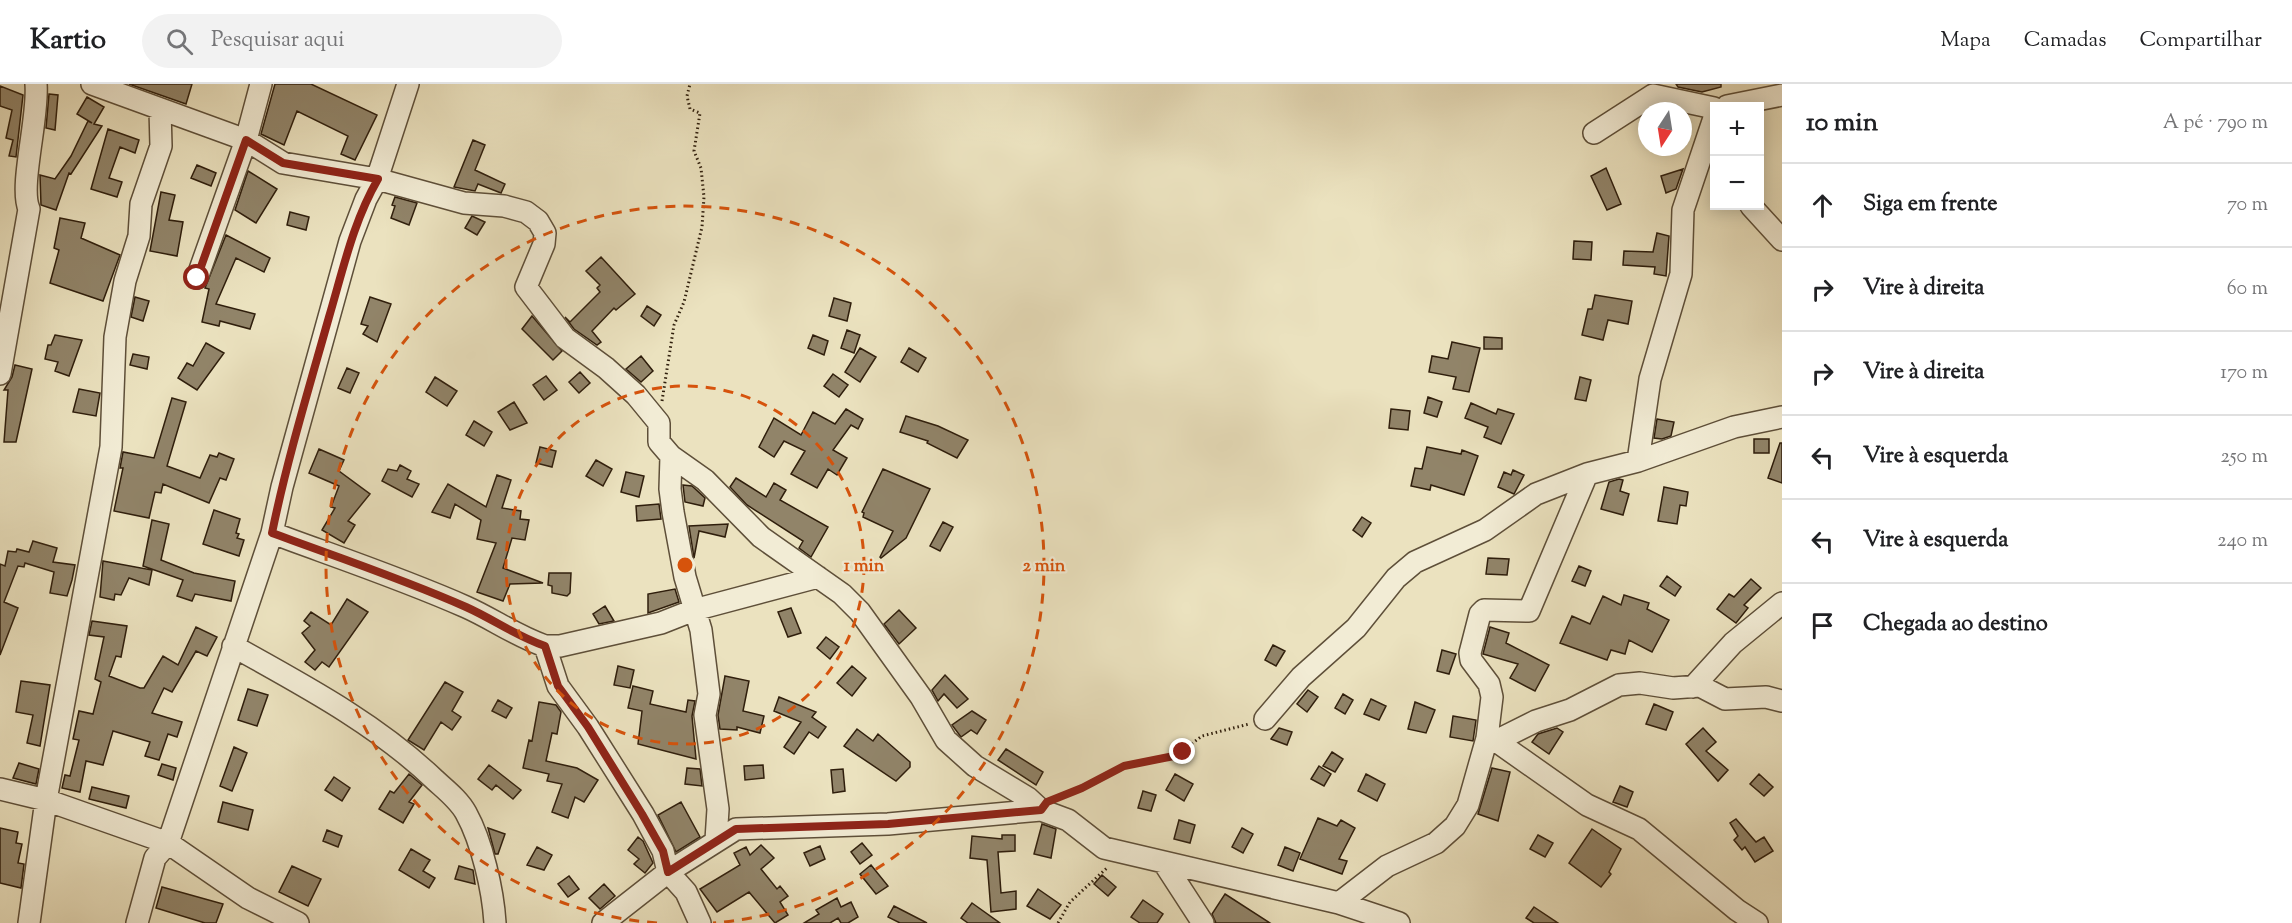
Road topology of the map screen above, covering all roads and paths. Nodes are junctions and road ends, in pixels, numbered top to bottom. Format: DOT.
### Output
graph roads {
  1 [pos="36,84"];
  2 [pos="92,84"];
  3 [pos="261,84"];
  4 [pos="408,84"];
  5 [pos="690,84"];
  6 [pos="1782,94"];
  7 [pos="1745,102"];
  8 [pos="1710,107"];
  9 [pos="160,109"];
  10 [pos="1710,130"];
  11 [pos="1594,133"];
  12 [pos="246,140"];
  13 [pos="378,179"];
  14 [pos="1755,210"];
  15 [pos="1782,240"];
  16 [pos="197,278"];
  17 [pos="0,374"];
  18 [pos="1782,417"];
  19 [pos="659,423"];
  20 [pos="671,456"];
  21 [pos="1638,461"];
  22 [pos="1587,474"];
  23 [pos="272,533"];
  24 [pos="818,577"];
  25 [pos="1782,603"];
  26 [pos="694,610"];
  27 [pos="233,646"];
  28 [pos="545,646"];
  29 [pos="1693,687"];
  30 [pos="1782,701"];
  31 [pos="1265,719"];
  32 [pos="1492,739"];
  33 [pos="0,789"];
  34 [pos="46,800"];
  35 [pos="1041,810"];
  36 [pos="716,840"];
  37 [pos="168,843"];
  38 [pos="1129,854"];
  39 [pos="1164,863"];
  40 [pos="668,872"];
  41 [pos="1339,903"];
  42 [pos="29,923"];
  43 [pos="137,923"];
  44 [pos="298,923"];
  45 [pos="495,923"];
  46 [pos="603,923"];
  47 [pos="700,923"];
  48 [pos="1058,923"];
  49 [pos="1203,923"];
  50 [pos="1399,923"];
  51 [pos="1757,923"];
  1 -- 17 [label="street"];
  2 -- 9 [label="street"];
  3 -- 12 [label="street"];
  4 -- 13 [label="street"];
  5 -- 19 [label="path"];
  6 -- 7 [label="street"];
  8 -- 11 [label="street"];
  9 -- 12 [label="street"];
  9 -- 34 [label="street"];
  10 -- 21 [label="street"];
  12 -- 13 [label="street"];
  12 -- 16 [label="street"];
  13 -- 19 [label="street"];
  13 -- 23 [label="street"];
  14 -- 15 [label="street"];
  18 -- 21 [label="street"];
  19 -- 20 [label="street"];
  20 -- 24 [label="street"];
  20 -- 26 [label="street"];
  21 -- 22 [label="street"];
  22 -- 31 [label="street"];
  22 -- 32 [label="street"];
  23 -- 27 [label="street"];
  23 -- 28 [label="street"];
  24 -- 26 [label="street"];
  24 -- 35 [label="street"];
  25 -- 29 [label="street"];
  26 -- 28 [label="street"];
  26 -- 36 [label="street"];
  27 -- 37 [label="street"];
  27 -- 45 [label="street"];
  28 -- 40 [label="street"];
  29 -- 30 [label="street"];
  29 -- 32 [label="street"];
  31 -- 35 [label="path"];
  32 -- 41 [label="street"];
  32 -- 51 [label="street"];
  33 -- 34 [label="street"];
  34 -- 37 [label="street"];
  34 -- 42 [label="street"];
  35 -- 36 [label="street"];
  35 -- 38 [label="street"];
  36 -- 40 [label="street"];
  37 -- 43 [label="street"];
  37 -- 44 [label="street"];
  38 -- 39 [label="street"];
  38 -- 48 [label="path"];
  39 -- 41 [label="street"];
  39 -- 49 [label="street"];
  40 -- 46 [label="street"];
  40 -- 47 [label="street"];
  41 -- 50 [label="street"];
}
